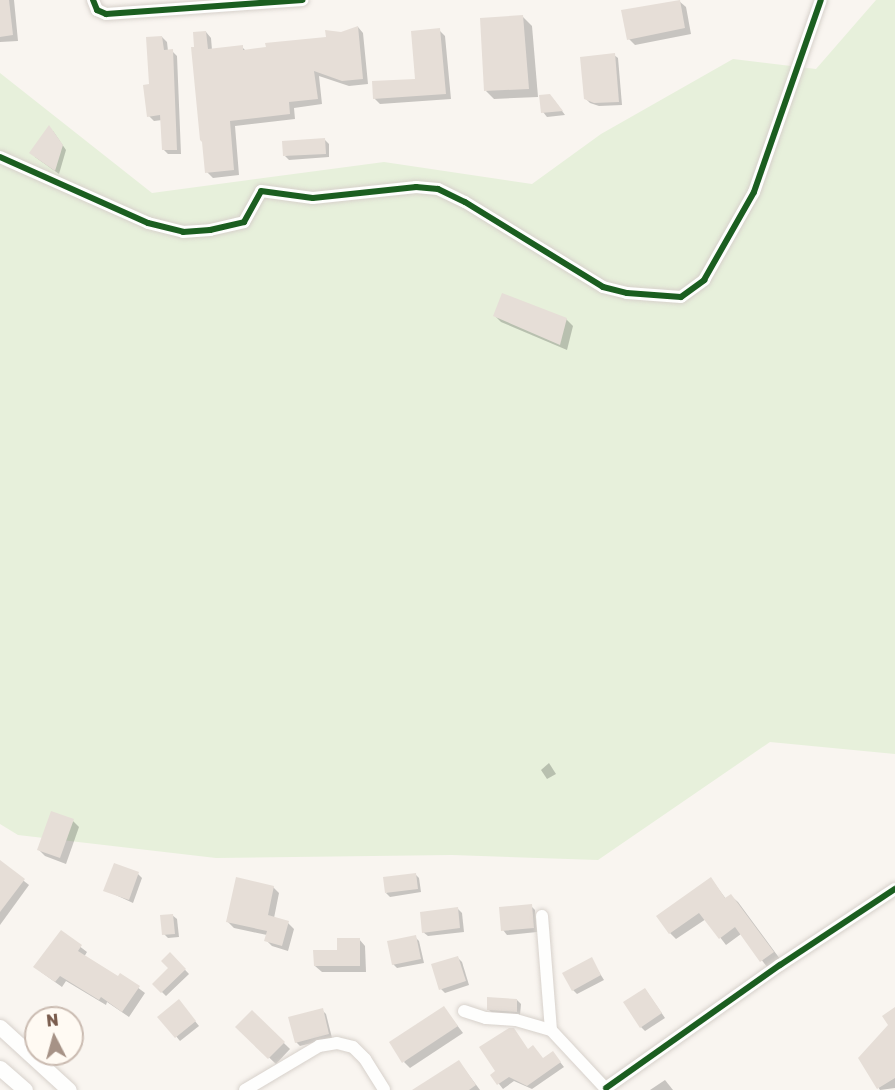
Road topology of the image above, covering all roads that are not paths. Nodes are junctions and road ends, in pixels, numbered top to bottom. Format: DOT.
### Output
graph roads {
  1 [pos="93,0"];
  2 [pos="296,0"];
  3 [pos="821,0"];
  4 [pos="0,157"];
  5 [pos="895,889"];
  6 [pos="542,916"];
  7 [pos="465,1011"];
  8 [pos="0,1028"];
  9 [pos="551,1030"];
  10 [pos="0,1068"];
  11 [pos="606,1089"];
  12 [pos="25,1090"];
  13 [pos="69,1090"];
  14 [pos="245,1090"];
  15 [pos="384,1090"];
  1 -- 2 [label="street"];
  3 -- 4 [label="street"];
  5 -- 11 [label="street"];
  6 -- 9 [label="street"];
  7 -- 9 [label="street"];
  8 -- 13 [label="street"];
  9 -- 11 [label="street"];
  10 -- 12 [label="street"];
  14 -- 15 [label="street"];
}
